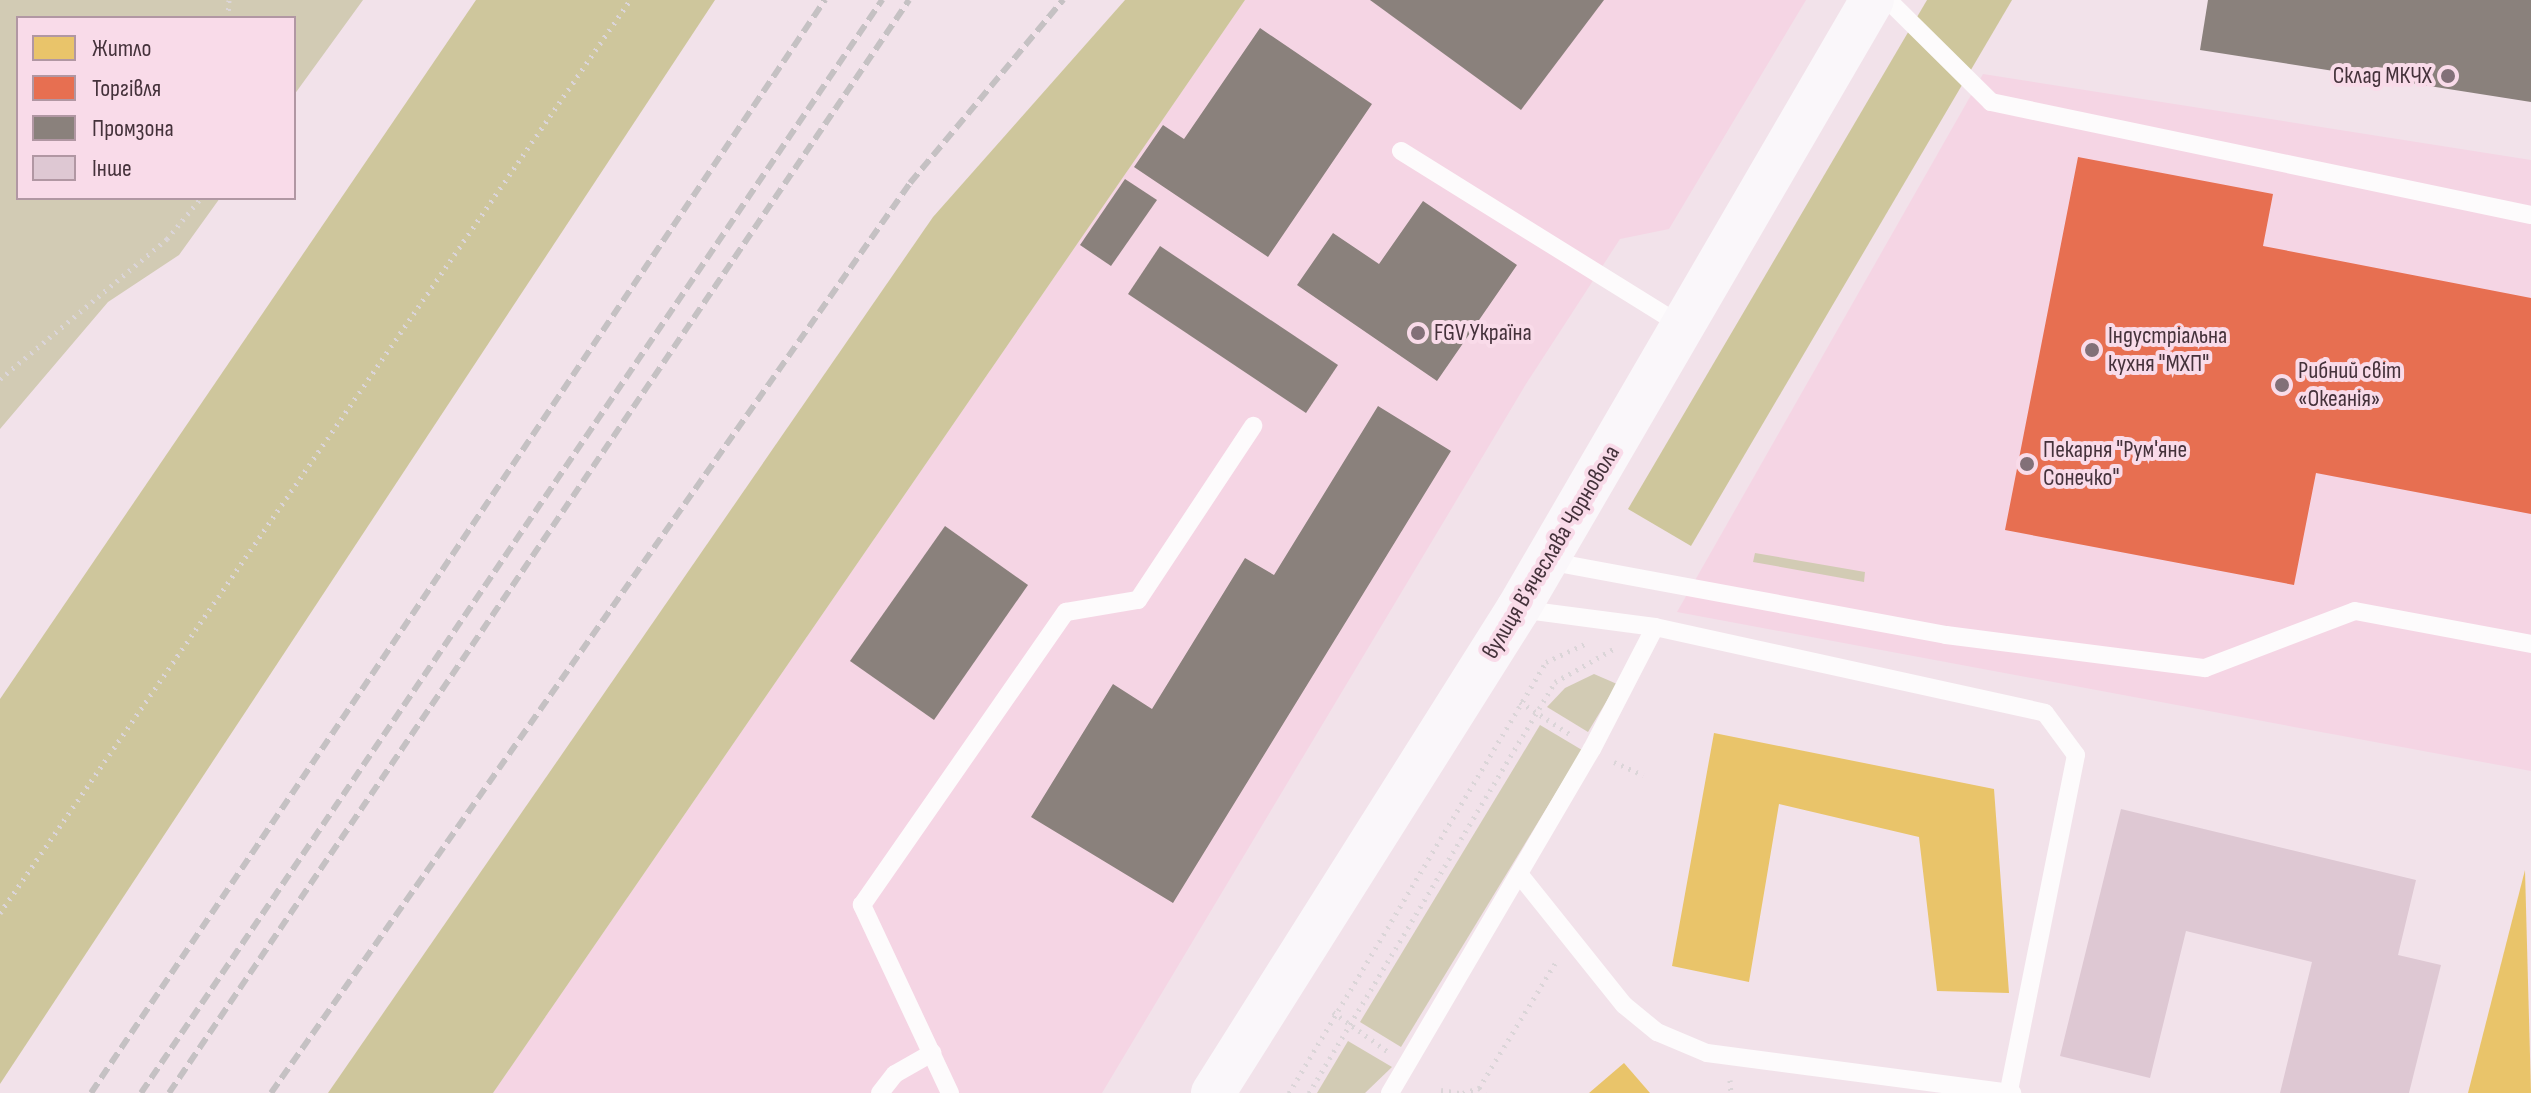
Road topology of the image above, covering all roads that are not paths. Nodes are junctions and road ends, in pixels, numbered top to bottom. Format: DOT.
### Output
graph roads {
  1 [pos="1872,0"];
  2 [pos="1888,0"];
  3 [pos="1401,151"];
  4 [pos="2531,215"];
  5 [pos="1686,329"];
  6 [pos="1253,426"];
  7 [pos="1547,561"];
  8 [pos="1518,609"];
  9 [pos="1655,627"];
  10 [pos="2531,644"];
  11 [pos="1519,874"];
  12 [pos="932,1053"];
  13 [pos="1906,1085"];
  14 [pos="2010,1091"];
  15 [pos="880,1093"];
  16 [pos="950,1093"];
  17 [pos="1213,1093"];
  18 [pos="1390,1093"];
  1 -- 5 [label="main road, вулиця Вʼячеслава Чорновола"];
  2 -- 4 [label="lane"];
  3 -- 5 [label="lane"];
  5 -- 7 [label="main road, вулиця Вʼячеслава Чорновола"];
  6 -- 12 [label="lane"];
  7 -- 8 [label="main road, вулиця Вʼячеслава Чорновола"];
  7 -- 10 [label="lane"];
  8 -- 9 [label="lane"];
  8 -- 17 [label="main road, вулиця Вʼячеслава Чорновола"];
  9 -- 11 [label="lane"];
  9 -- 14 [label="lane"];
  11 -- 13 [label="lane"];
  11 -- 18 [label="lane"];
  12 -- 15 [label="lane"];
  12 -- 16 [label="lane"];
  13 -- 14 [label="lane"];
}
